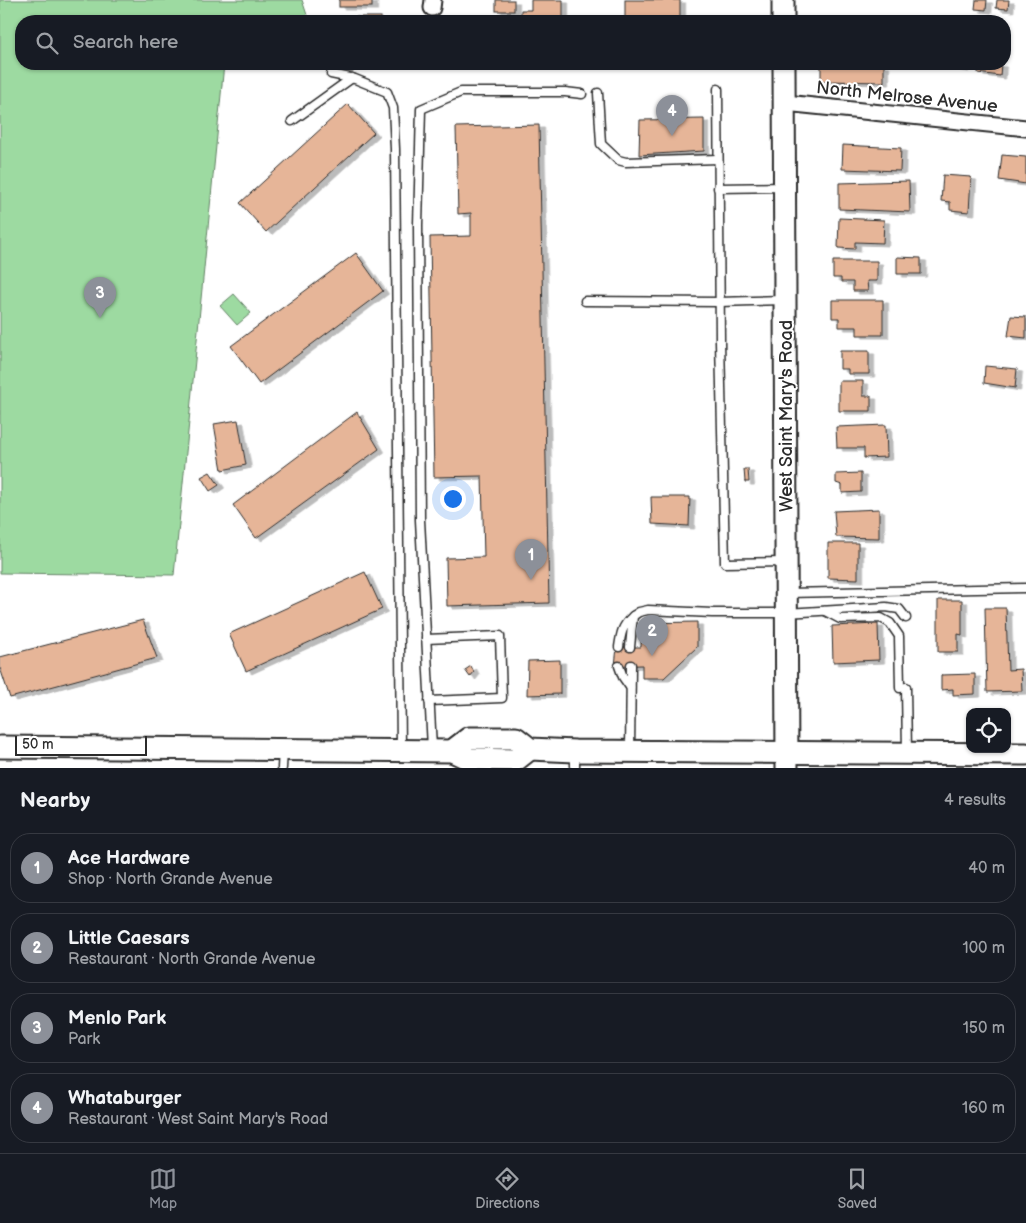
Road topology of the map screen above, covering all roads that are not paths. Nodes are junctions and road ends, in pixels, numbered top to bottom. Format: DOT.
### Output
graph roads {
  1 [pos="783,0"];
  2 [pos="783,15"];
  3 [pos="784,70"];
  4 [pos="331,74"];
  5 [pos="352,78"];
  6 [pos="718,89"];
  7 [pos="598,93"];
  8 [pos="582,94"];
  9 [pos="785,104"];
  10 [pos="292,121"];
  11 [pos="1026,128"];
  12 [pos="718,159"];
  13 [pos="785,186"];
  14 [pos="718,188"];
  15 [pos="786,300"];
  16 [pos="585,301"];
  17 [pos="719,302"];
  18 [pos="786,562"];
  19 [pos="1026,588"];
  20 [pos="786,603"];
  21 [pos="824,611"];
  22 [pos="633,616"];
  23 [pos="906,618"];
  24 [pos="426,639"];
  25 [pos="619,647"];
  26 [pos="630,647"];
  27 [pos="631,665"];
  28 [pos="619,666"];
  29 [pos="630,687"];
  30 [pos="429,701"];
  31 [pos="0,748"];
  32 [pos="401,750"];
  33 [pos="442,750"];
  34 [pos="630,752"];
  35 [pos="1026,754"];
  36 [pos="920,756"];
  37 [pos="282,758"];
  38 [pos="575,760"];
  39 [pos="787,760"];
  1 -- 2 [label="main road"];
  3 -- 9 [label="main road, West Saint Mary's Road"];
  4 -- 5 [label="lane"];
  5 -- 10 [label="lane"];
  5 -- 32 [label="lane"];
  6 -- 12 [label="lane"];
  7 -- 12 [label="lane"];
  8 -- 24 [label="lane"];
  9 -- 11 [label="street, North Melrose Avenue"];
  9 -- 13 [label="main road, West Saint Mary's Road"];
  12 -- 14 [label="lane"];
  13 -- 14 [label="lane"];
  13 -- 15 [label="main road, West Saint Mary's Road"];
  14 -- 17 [label="lane"];
  15 -- 17 [label="lane"];
  15 -- 18 [label="main road, West Saint Mary's Road"];
  16 -- 17 [label="lane"];
  17 -- 18 [label="lane"];
  18 -- 20 [label="main road, West Saint Mary's Road"];
  19 -- 20 [label="lane"];
  20 -- 21 [label="lane"];
  20 -- 22 [label="lane"];
  20 -- 39 [label="main road, West Saint Mary's Road"];
  21 -- 23 [label="lane"];
  21 -- 36 [label="lane"];
  22 -- 25 [label="lane"];
  22 -- 26 [label="lane"];
  24 -- 30 [label="lane"];
  24 -- 30 [label="lane"];
  27 -- 29 [label="lane"];
  28 -- 29 [label="lane"];
  29 -- 34 [label="lane"];
  30 -- 33 [label="lane"];
  31 -- 37 [label="main road"];
  32 -- 33 [label="main road"];
  32 -- 37 [label="main road"];
  33 -- 38 [label="main road"];
  34 -- 38 [label="main road"];
  34 -- 39 [label="main road"];
  35 -- 36 [label="main road"];
  36 -- 39 [label="main road"];
}
